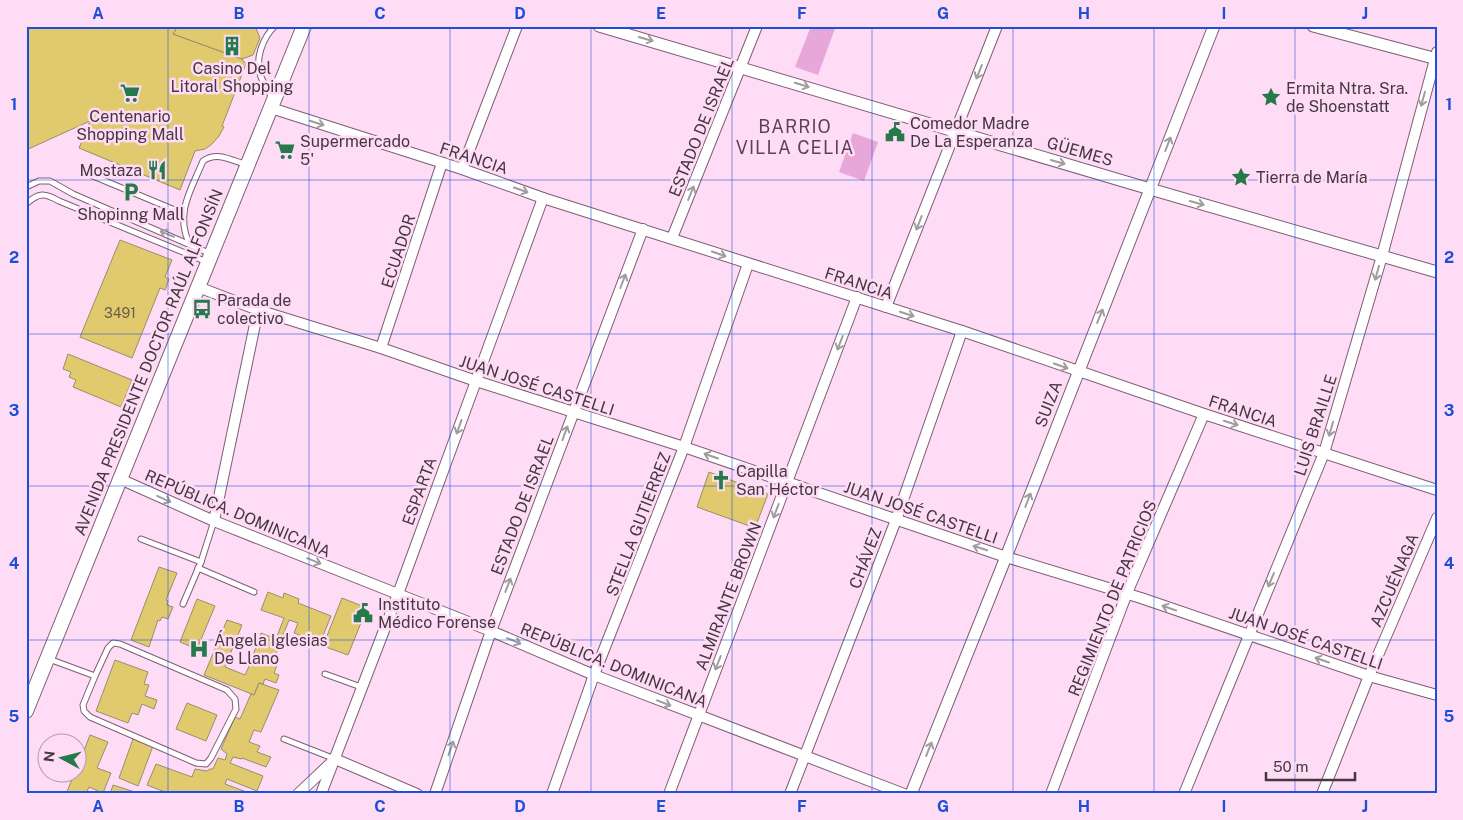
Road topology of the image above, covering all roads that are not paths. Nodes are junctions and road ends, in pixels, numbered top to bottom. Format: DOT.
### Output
graph roads {
  1 [pos="275,26"];
  2 [pos="304,26"];
  3 [pos="517,26"];
  4 [pos="599,26"];
  5 [pos="757,26"];
  6 [pos="997,26"];
  7 [pos="1214,26"];
  8 [pos="1313,26"];
  9 [pos="1344,30"];
  10 [pos="1436,56"];
  11 [pos="741,67"];
  12 [pos="272,104"];
  13 [pos="955,132"];
  14 [pos="442,163"];
  15 [pos="247,165"];
  16 [pos="462,169"];
  17 [pos="93,176"];
  18 [pos="26,188"];
  19 [pos="1150,189"];
  20 [pos="543,198"];
  21 [pos="26,204"];
  22 [pos="182,213"];
  23 [pos="643,229"];
  24 [pos="672,238"];
  25 [pos="189,243"];
  26 [pos="1382,256"];
  27 [pos="210,258"];
  28 [pos="748,264"];
  29 [pos="1437,272"];
  30 [pos="198,287"];
  31 [pos="857,297"];
  32 [pos="886,307"];
  33 [pos="258,310"];
  34 [pos="962,331"];
  35 [pos="381,348"];
  36 [pos="1078,372"];
  37 [pos="476,382"];
  38 [pos="572,413"];
  39 [pos="1204,414"];
  40 [pos="684,447"];
  41 [pos="1324,453"];
  42 [pos="120,479"];
  43 [pos="787,482"];
  44 [pos="1437,490"];
  45 [pos="1437,518"];
  46 [pos="896,520"];
  47 [pos="214,521"];
  48 [pos="141,539"];
  49 [pos="1006,557"];
  50 [pos="200,562"];
  51 [pos="198,568"];
  52 [pos="254,592"];
  53 [pos="398,594"];
  54 [pos="1127,594"];
  55 [pos="183,604"];
  56 [pos="491,630"];
  57 [pos="1248,635"];
  58 [pos="47,658"];
  59 [pos="325,674"];
  60 [pos="594,675"];
  61 [pos="95,676"];
  62 [pos="1369,676"];
  63 [pos="360,688"];
  64 [pos="1437,696"];
  65 [pos="26,710"];
  66 [pos="698,716"];
  67 [pos="284,739"];
  68 [pos="805,756"];
  69 [pos="335,759"];
  70 [pos="298,794"];
  71 [pos="321,794"];
  72 [pos="418,794"];
  73 [pos="435,794"];
  74 [pos="552,794"];
  75 [pos="670,794"];
  76 [pos="790,794"];
  77 [pos="904,794"];
  78 [pos="910,794"];
  79 [pos="1051,794"];
  80 [pos="1184,794"];
  81 [pos="1322,794"];
  1 -- 12 [label="lane"];
  2 -- 12 [label="main road, AVENIDA PRESIDENTE DOCTOR RAÚL ALFONSÍN"];
  3 -- 16 [label="street"];
  4 -- 11 [label="street, GÜEMES, one-way"];
  5 -- 11 [label="street, ESTADO DE ISRAEL"];
  6 -- 13 [label="street, one-way"];
  19 -- 7 [label="street, SUIZA, one-way"];
  8 -- 9 [label="street"];
  9 -- 10 [label="street"];
  10 -- 26 [label="street, LUIS BRAILLE, one-way"];
  11 -- 13 [label="street, GÜEMES, one-way"];
  24 -- 11 [label="street, ESTADO DE ISRAEL, one-way"];
  12 -- 14 [label="street, FRANCIA, one-way"];
  12 -- 15 [label="main road, AVENIDA PRESIDENTE DOCTOR RAÚL ALFONSÍN"];
  13 -- 19 [label="street, GÜEMES, one-way"];
  13 -- 32 [label="street, one-way"];
  14 -- 16 [label="street, FRANCIA"];
  14 -- 35 [label="street, ECUADOR"];
  15 -- 22 [label="lane"];
  15 -- 27 [label="main road, AVENIDA PRESIDENTE DOCTOR RAÚL ALFONSÍN"];
  16 -- 20 [label="street, FRANCIA, one-way"];
  17 -- 22 [label="lane"];
  25 -- 18 [label="lane, one-way"];
  19 -- 26 [label="street, GÜEMES, one-way"];
  36 -- 19 [label="street, SUIZA, one-way"];
  20 -- 23 [label="street, FRANCIA"];
  20 -- 37 [label="street, ESPARTA"];
  21 -- 27 [label="lane"];
  22 -- 25 [label="lane"];
  23 -- 24 [label="street, FRANCIA"];
  38 -- 23 [label="street, ESTADO DE ISRAEL, one-way"];
  24 -- 28 [label="street, FRANCIA, one-way"];
  25 -- 27 [label="lane"];
  26 -- 29 [label="street, GÜEMES"];
  26 -- 41 [label="street, LUIS BRAILLE, one-way"];
  27 -- 30 [label="main road, AVENIDA PRESIDENTE DOCTOR RAÚL ALFONSÍN"];
  28 -- 31 [label="street, FRANCIA"];
  28 -- 40 [label="street, STELLA GUTIERREZ"];
  30 -- 33 [label="street, JUAN JOSÉ CASTELLI"];
  30 -- 42 [label="main road, AVENIDA PRESIDENTE DOCTOR RAÚL ALFONSÍN"];
  31 -- 32 [label="street, FRANCIA"];
  31 -- 43 [label="street, ALMIRANTE BROWN, one-way"];
  32 -- 34 [label="street, FRANCIA, one-way"];
  33 -- 35 [label="street, JUAN JOSÉ CASTELLI"];
  33 -- 47 [label="street"];
  34 -- 36 [label="street, FRANCIA, one-way"];
  34 -- 46 [label="street, CHÁVEZ"];
  35 -- 37 [label="street, JUAN JOSÉ CASTELLI"];
  36 -- 39 [label="street, FRANCIA"];
  49 -- 36 [label="street, SUIZA, one-way"];
  37 -- 38 [label="street, JUAN JOSÉ CASTELLI"];
  37 -- 53 [label="street, ESPARTA, one-way"];
  38 -- 40 [label="street, JUAN JOSÉ CASTELLI"];
  56 -- 38 [label="street, ESTADO DE ISRAEL, one-way"];
  39 -- 41 [label="street, FRANCIA, one-way"];
  39 -- 54 [label="street, REGIMIENTO DE PATRICIOS"];
  43 -- 40 [label="street, JUAN JOSÉ CASTELLI, one-way"];
  40 -- 60 [label="street, STELLA GUTIERREZ"];
  41 -- 44 [label="street, FRANCIA"];
  41 -- 57 [label="street, LUIS BRAILLE, one-way"];
  42 -- 47 [label="street, REPÚBLICA. DOMINICANA, one-way"];
  42 -- 58 [label="main road, AVENIDA PRESIDENTE DOCTOR RAÚL ALFONSÍN"];
  43 -- 46 [label="street, JUAN JOSÉ CASTELLI"];
  43 -- 66 [label="street, ALMIRANTE BROWN, one-way"];
  45 -- 62 [label="street, AZCUÉNAGA"];
  49 -- 46 [label="street, JUAN JOSÉ CASTELLI, one-way"];
  46 -- 68 [label="street, CHÁVEZ"];
  47 -- 50 [label="lane"];
  47 -- 53 [label="street, REPÚBLICA. DOMINICANA, one-way"];
  48 -- 50 [label="lane"];
  49 -- 54 [label="street, JUAN JOSÉ CASTELLI"];
  78 -- 49 [label="street, SUIZA, one-way"];
  50 -- 51 [label="lane"];
  51 -- 52 [label="lane"];
  51 -- 55 [label="lane"];
  53 -- 56 [label="street, REPÚBLICA. DOMINICANA"];
  53 -- 63 [label="street, ESPARTA"];
  57 -- 54 [label="street, JUAN JOSÉ CASTELLI, one-way"];
  54 -- 79 [label="street, REGIMIENTO DE PATRICIOS"];
  56 -- 60 [label="street, REPÚBLICA. DOMINICANA, one-way"];
  73 -- 56 [label="street, ESTADO DE ISRAEL, one-way"];
  62 -- 57 [label="street, JUAN JOSÉ CASTELLI, one-way"];
  57 -- 80 [label="street, LUIS BRAILLE"];
  58 -- 61 [label="lane"];
  58 -- 65 [label="main road, AVENIDA PRESIDENTE DOCTOR RAÚL ALFONSÍN"];
  59 -- 63 [label="lane"];
  60 -- 66 [label="street, REPÚBLICA. DOMINICANA, one-way"];
  60 -- 74 [label="street, STELLA GUTIERREZ"];
  61 -- 61 [label="lane"];
  62 -- 64 [label="street, JUAN JOSÉ CASTELLI"];
  62 -- 81 [label="street, AZCUÉNAGA"];
  63 -- 69 [label="street, ESPARTA"];
  66 -- 68 [label="street, REPÚBLICA. DOMINICANA"];
  66 -- 75 [label="street, ALMIRANTE BROWN"];
  67 -- 69 [label="lane"];
  68 -- 76 [label="street, CHÁVEZ"];
  68 -- 77 [label="street, REPÚBLICA. DOMINICANA"];
  69 -- 70 [label="street"];
  69 -- 71 [label="street, ESPARTA"];
  69 -- 72 [label="street"];
}
